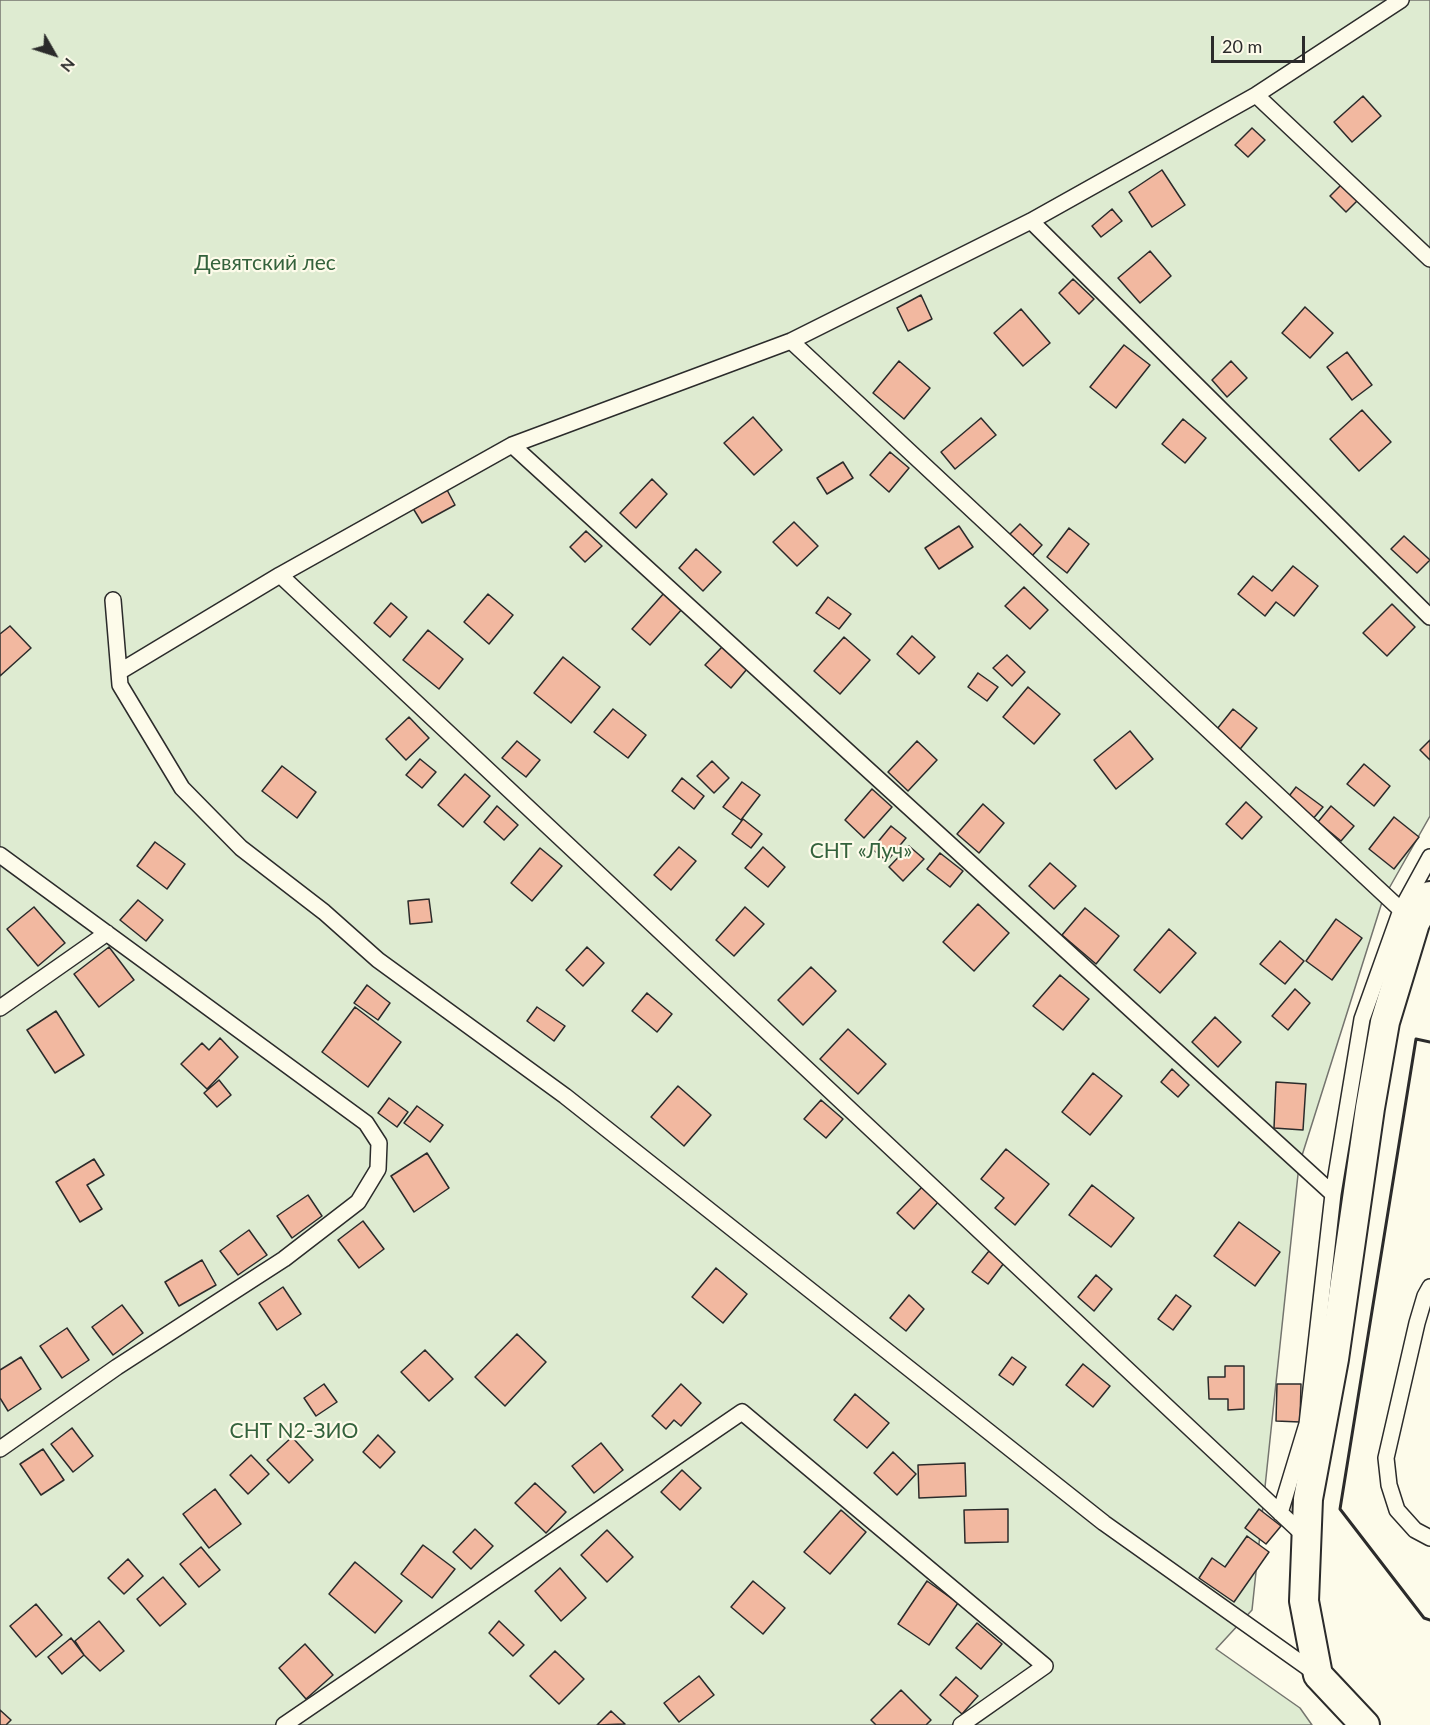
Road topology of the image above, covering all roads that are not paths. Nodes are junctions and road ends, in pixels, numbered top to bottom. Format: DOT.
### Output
graph roads {
  1 [pos="1401,0"];
  2 [pos="1256,95"];
  3 [pos="1031,222"];
  4 [pos="1430,259"];
  5 [pos="791,341"];
  6 [pos="512,445"];
  7 [pos="280,575"];
  8 [pos="113,600"];
  9 [pos="1430,617"];
  10 [pos="119,672"];
  11 [pos="0,855"];
  12 [pos="1430,857"];
  13 [pos="1430,896"];
  14 [pos="1401,910"];
  15 [pos="107,933"];
  16 [pos="0,1008"];
  17 [pos="1333,1194"];
  18 [pos="1430,1287"];
  19 [pos="0,1449"];
  20 [pos="1280,1513"];
  21 [pos="1307,1538"];
  22 [pos="1430,1538"];
  23 [pos="1318,1675"];
  24 [pos="284,1725"];
  25 [pos="961,1725"];
  26 [pos="1365,1725"];
  1 -- 2 [label="lane"];
  2 -- 3 [label="lane"];
  2 -- 4 [label="lane"];
  3 -- 5 [label="lane"];
  3 -- 9 [label="lane"];
  5 -- 6 [label="lane"];
  5 -- 14 [label="lane"];
  6 -- 7 [label="lane"];
  6 -- 17 [label="lane"];
  7 -- 10 [label="lane"];
  7 -- 20 [label="lane"];
  8 -- 10 [label="lane"];
  10 -- 23 [label="lane"];
  11 -- 15 [label="lane"];
  12 -- 14 [label="lane"];
  13 -- 21 [label="street"];
  14 -- 17 [label="lane"];
  15 -- 16 [label="lane"];
  15 -- 19 [label="lane"];
  17 -- 20 [label="lane"];
  18 -- 22 [label="lane"];
  20 -- 21 [label="lane"];
  21 -- 23 [label="street"];
  23 -- 26 [label="street"];
  24 -- 25 [label="lane"];
}
